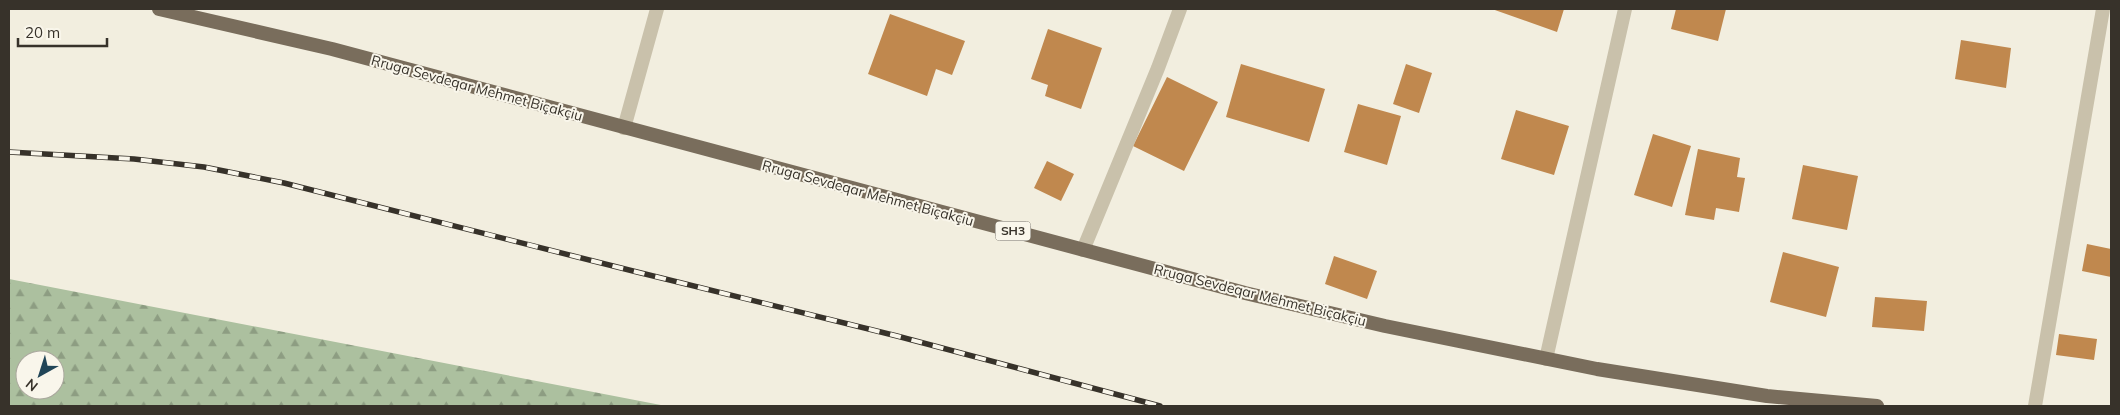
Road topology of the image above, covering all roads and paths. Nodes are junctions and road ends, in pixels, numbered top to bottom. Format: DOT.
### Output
graph roads {
  1 [pos="159,9"];
  2 [pos="657,9"];
  3 [pos="1180,9"];
  4 [pos="1625,9"];
  5 [pos="2102,9"];
  6 [pos="624,128"];
  7 [pos="1084,250"];
  8 [pos="1546,359"];
  9 [pos="1877,406"];
  10 [pos="2035,406"];
  1 -- 6 [label="main road, Rruga Sevdeqar Mehmet Biçakçiu / SH3"];
  2 -- 6 [label="street"];
  3 -- 7 [label="street"];
  4 -- 8 [label="street"];
  5 -- 10 [label="street"];
  6 -- 7 [label="main road, Rruga Sevdeqar Mehmet Biçakçiu / SH3"];
  7 -- 8 [label="main road, Rruga Sevdeqar Mehmet Biçakçiu / SH3"];
  8 -- 9 [label="main road, Rruga Sevdeqar Mehmet Biçakçiu / SH3"];
}
